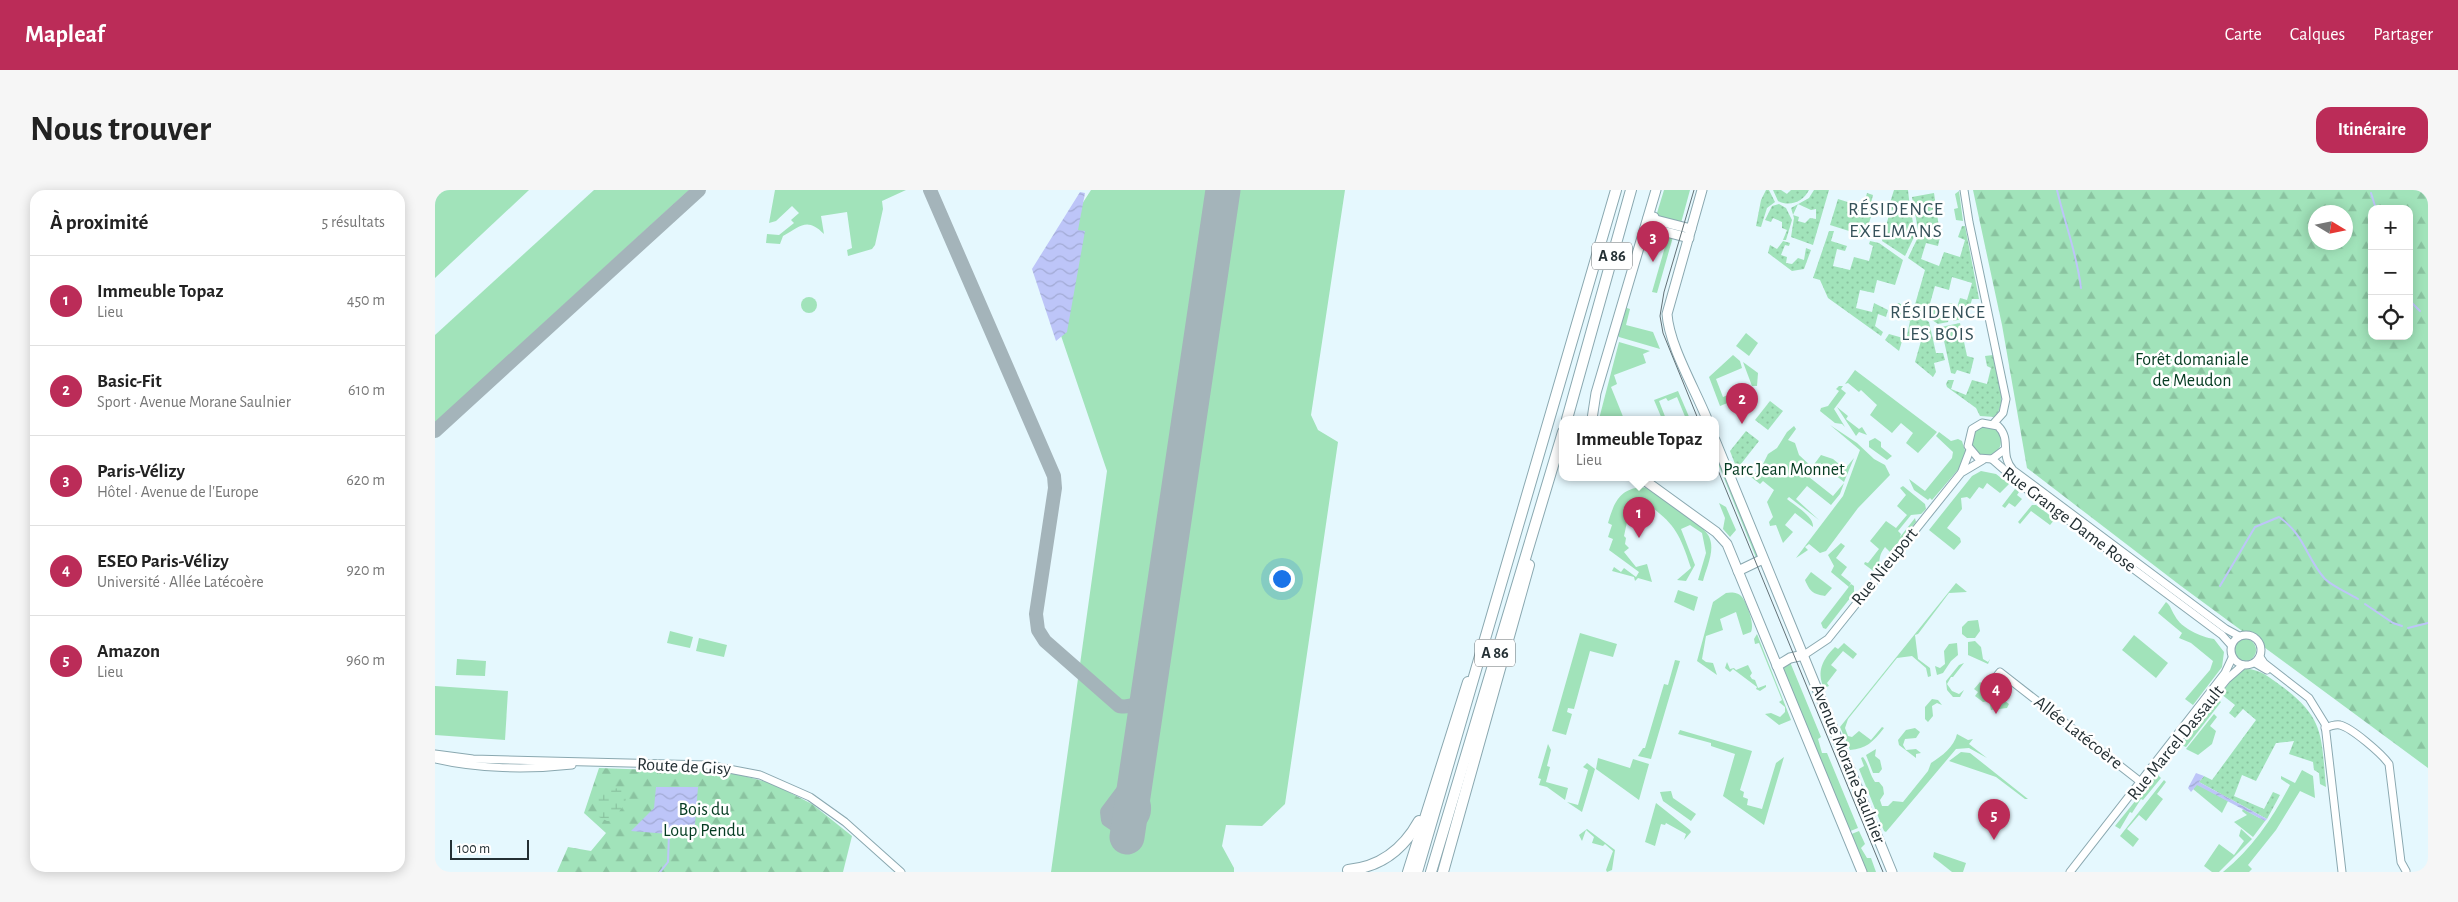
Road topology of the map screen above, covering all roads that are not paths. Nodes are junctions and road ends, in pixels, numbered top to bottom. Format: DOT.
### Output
graph roads {
  1 [pos="1615,190"];
  2 [pos="1631,190"];
  3 [pos="1656,190"];
  4 [pos="1661,190"];
  5 [pos="1702,190"];
  6 [pos="1964,190"];
  7 [pos="1650,219"];
  8 [pos="1690,234"];
  9 [pos="1568,416"];
  10 [pos="1592,416"];
  11 [pos="1706,416"];
  12 [pos="1994,423"];
  13 [pos="1559,445"];
  14 [pos="1719,450"];
  15 [pos="1970,450"];
  16 [pos="2004,450"];
  17 [pos="1992,459"];
  18 [pos="1983,460"];
  19 [pos="1961,473"];
  20 [pos="1646,481"];
  21 [pos="1546,488"];
  22 [pos="1763,559"];
  23 [pos="1738,571"];
  24 [pos="2239,636"];
  25 [pos="1485,645"];
  26 [pos="2231,645"];
  27 [pos="1804,655"];
  28 [pos="2232,658"];
  29 [pos="2257,660"];
  30 [pos="2243,665"];
  31 [pos="1777,666"];
  32 [pos="1992,682"];
  33 [pos="2325,728"];
  34 [pos="435,754"];
  35 [pos="435,759"];
  36 [pos="1475,761"];
  37 [pos="586,763"];
  38 [pos="2141,782"];
  39 [pos="1427,807"];
  40 [pos="1349,870"];
  41 [pos="2405,871"];
  42 [pos="901,872"];
  43 [pos="1408,872"];
  44 [pos="1417,872"];
  45 [pos="1431,872"];
  46 [pos="1443,872"];
  47 [pos="1449,872"];
  48 [pos="1862,872"];
  49 [pos="1892,872"];
  50 [pos="2070,872"];
  51 [pos="2342,872"];
  1 -- 25 [label="highway, A 86"];
  2 -- 9 [label="highway, A 86"];
  3 -- 7 [label="main road"];
  4 -- 7 [label="main road"];
  5 -- 8 [label="main road"];
  6 -- 12 [label="street"];
  7 -- 8 [label="main road"];
  7 -- 10 [label="main road"];
  8 -- 11 [label="main road"];
  12 -- 15 [label="street"];
  12 -- 16 [label="street, Rue Grange Dame Rose"];
  13 -- 21 [label="highway, A 86"];
  14 -- 22 [label="main road, Avenue Morane Saulnier"];
  15 -- 18 [label="street, Rue Grange Dame Rose"];
  15 -- 19 [label="street, Rue Nieuport"];
  16 -- 17 [label="street"];
  16 -- 24 [label="street, Rue Grange Dame Rose"];
  17 -- 18 [label="street, Rue Grange Dame Rose"];
  17 -- 26 [label="street, Rue Grange Dame Rose"];
  18 -- 19 [label="street, Rue Nieuport"];
  19 -- 27 [label="street, Rue Nieuport"];
  20 -- 23 [label="main road, Avenue Morane Saulnier"];
  21 -- 36 [label="highway"];
  21 -- 45 [label="highway, A 86"];
  22 -- 23 [label="main road"];
  22 -- 27 [label="main road, Avenue Morane Saulnier"];
  23 -- 31 [label="main road, Avenue Morane Saulnier"];
  24 -- 26 [label="street"];
  24 -- 29 [label="street"];
  25 -- 39 [label="highway"];
  25 -- 44 [label="highway, A 86"];
  26 -- 28 [label="street"];
  27 -- 31 [label="main road"];
  27 -- 49 [label="main road, Avenue Morane Saulnier"];
  28 -- 30 [label="street"];
  28 -- 38 [label="street, Rue Marcel Dassault"];
  29 -- 30 [label="street"];
  29 -- 33 [label="street"];
  30 -- 38 [label="street, Rue Marcel Dassault"];
  31 -- 48 [label="main road, Avenue Morane Saulnier"];
  32 -- 38 [label="street, Allée Latécoère"];
  33 -- 41 [label="street"];
  33 -- 51 [label="street"];
  34 -- 37 [label="street, Route de Gisy"];
  35 -- 37 [label="street, Route de Gisy"];
  36 -- 46 [label="highway"];
  36 -- 47 [label="highway"];
  37 -- 42 [label="street, Route de Gisy"];
  38 -- 50 [label="street, Rue Marcel Dassault"];
  39 -- 40 [label="highway"];
  39 -- 43 [label="highway"];
}
